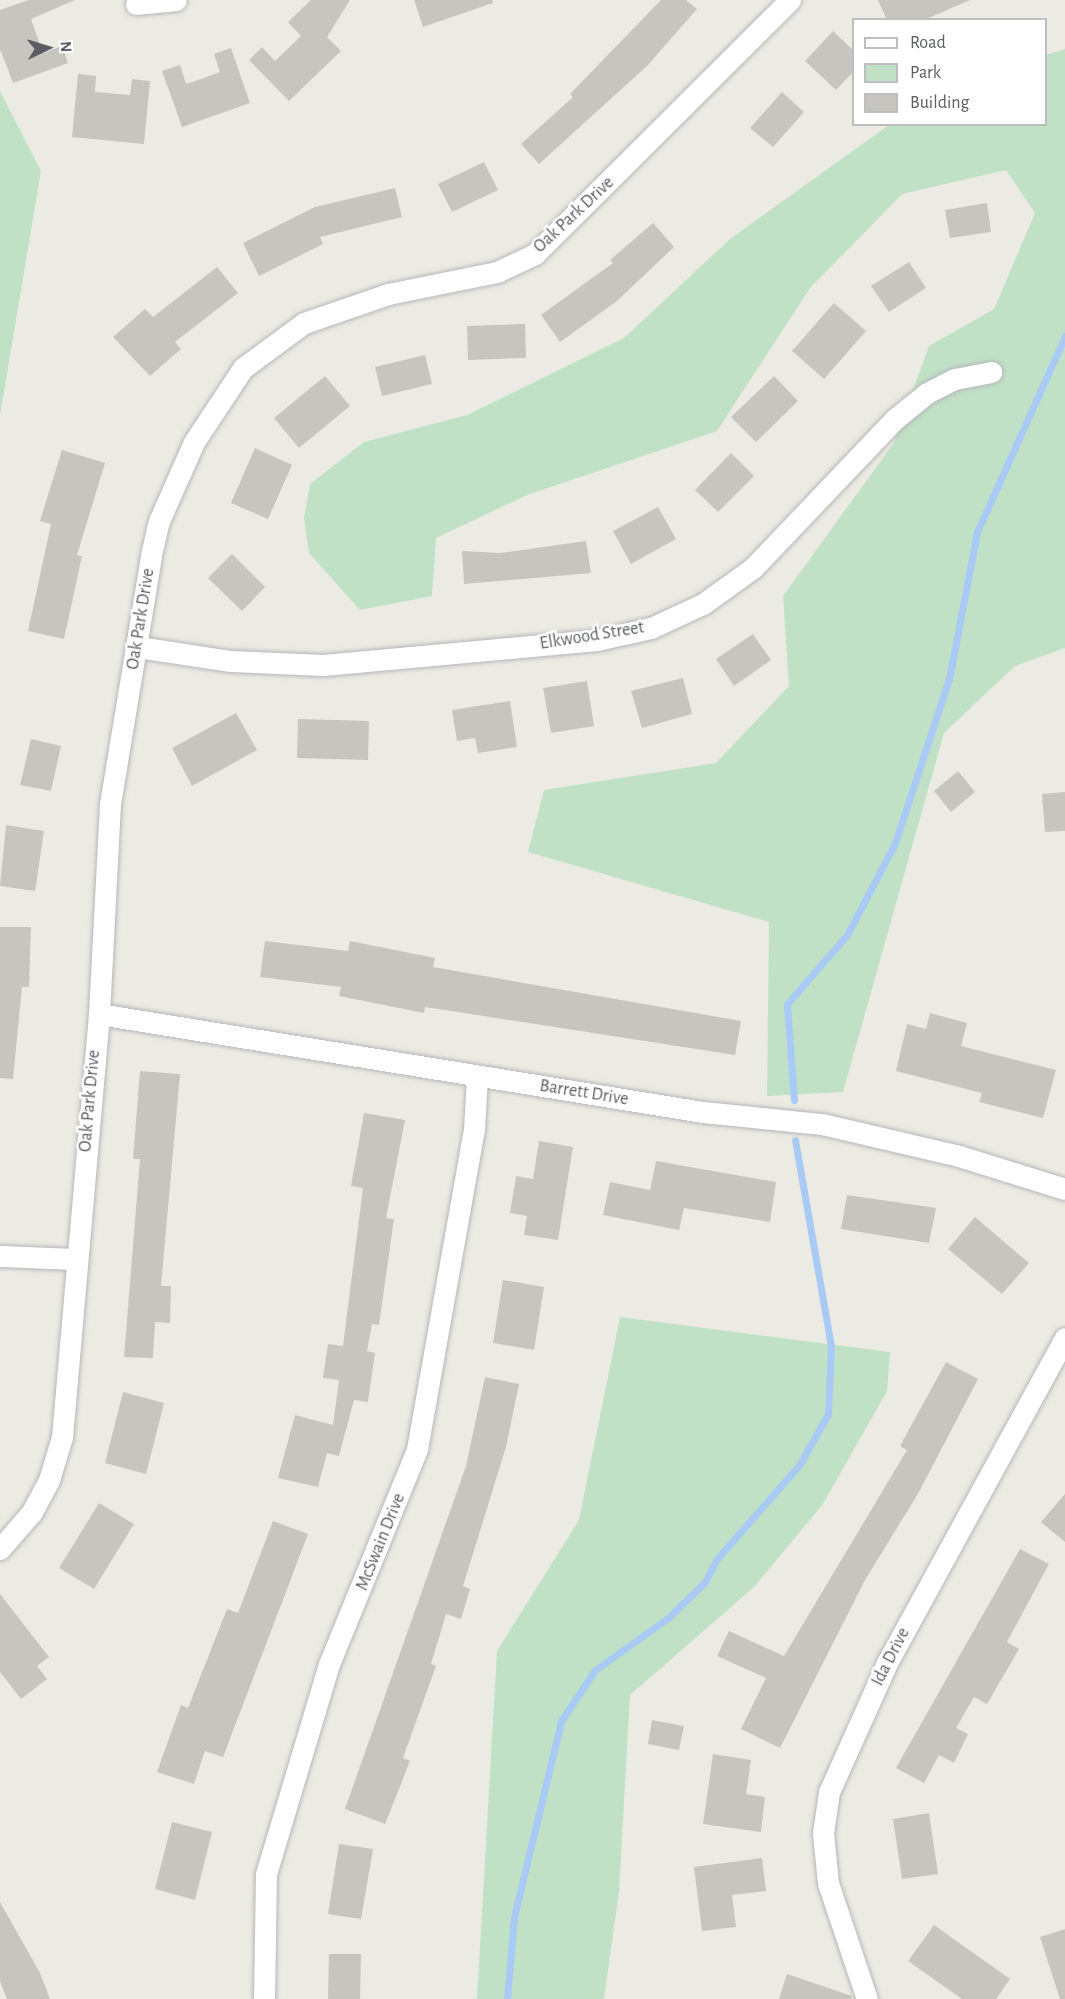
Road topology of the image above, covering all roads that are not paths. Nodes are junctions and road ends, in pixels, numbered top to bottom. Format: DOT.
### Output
graph roads {
  1 [pos="176,0"];
  2 [pos="790,0"];
  3 [pos="136,4"];
  4 [pos="991,372"];
  5 [pos="138,647"];
  6 [pos="99,1014"];
  7 [pos="477,1076"];
  8 [pos="1065,1189"];
  9 [pos="0,1256"];
  10 [pos="76,1259"];
  11 [pos="1065,1338"];
  12 [pos="0,1549"];
  13 [pos="264,1999"];
  14 [pos="867,1999"];
  1 -- 3 [label="street"];
  2 -- 5 [label="street, Oak Park Drive"];
  4 -- 5 [label="street, Elkwood Street"];
  5 -- 6 [label="street, Oak Park Drive"];
  6 -- 7 [label="street, Barrett Drive"];
  6 -- 10 [label="street, Oak Park Drive"];
  7 -- 8 [label="street, Barrett Drive"];
  7 -- 13 [label="street, McSwain Drive"];
  9 -- 10 [label="street"];
  10 -- 12 [label="street, Oak Park Drive"];
  11 -- 14 [label="street, Ida Drive"];
}
